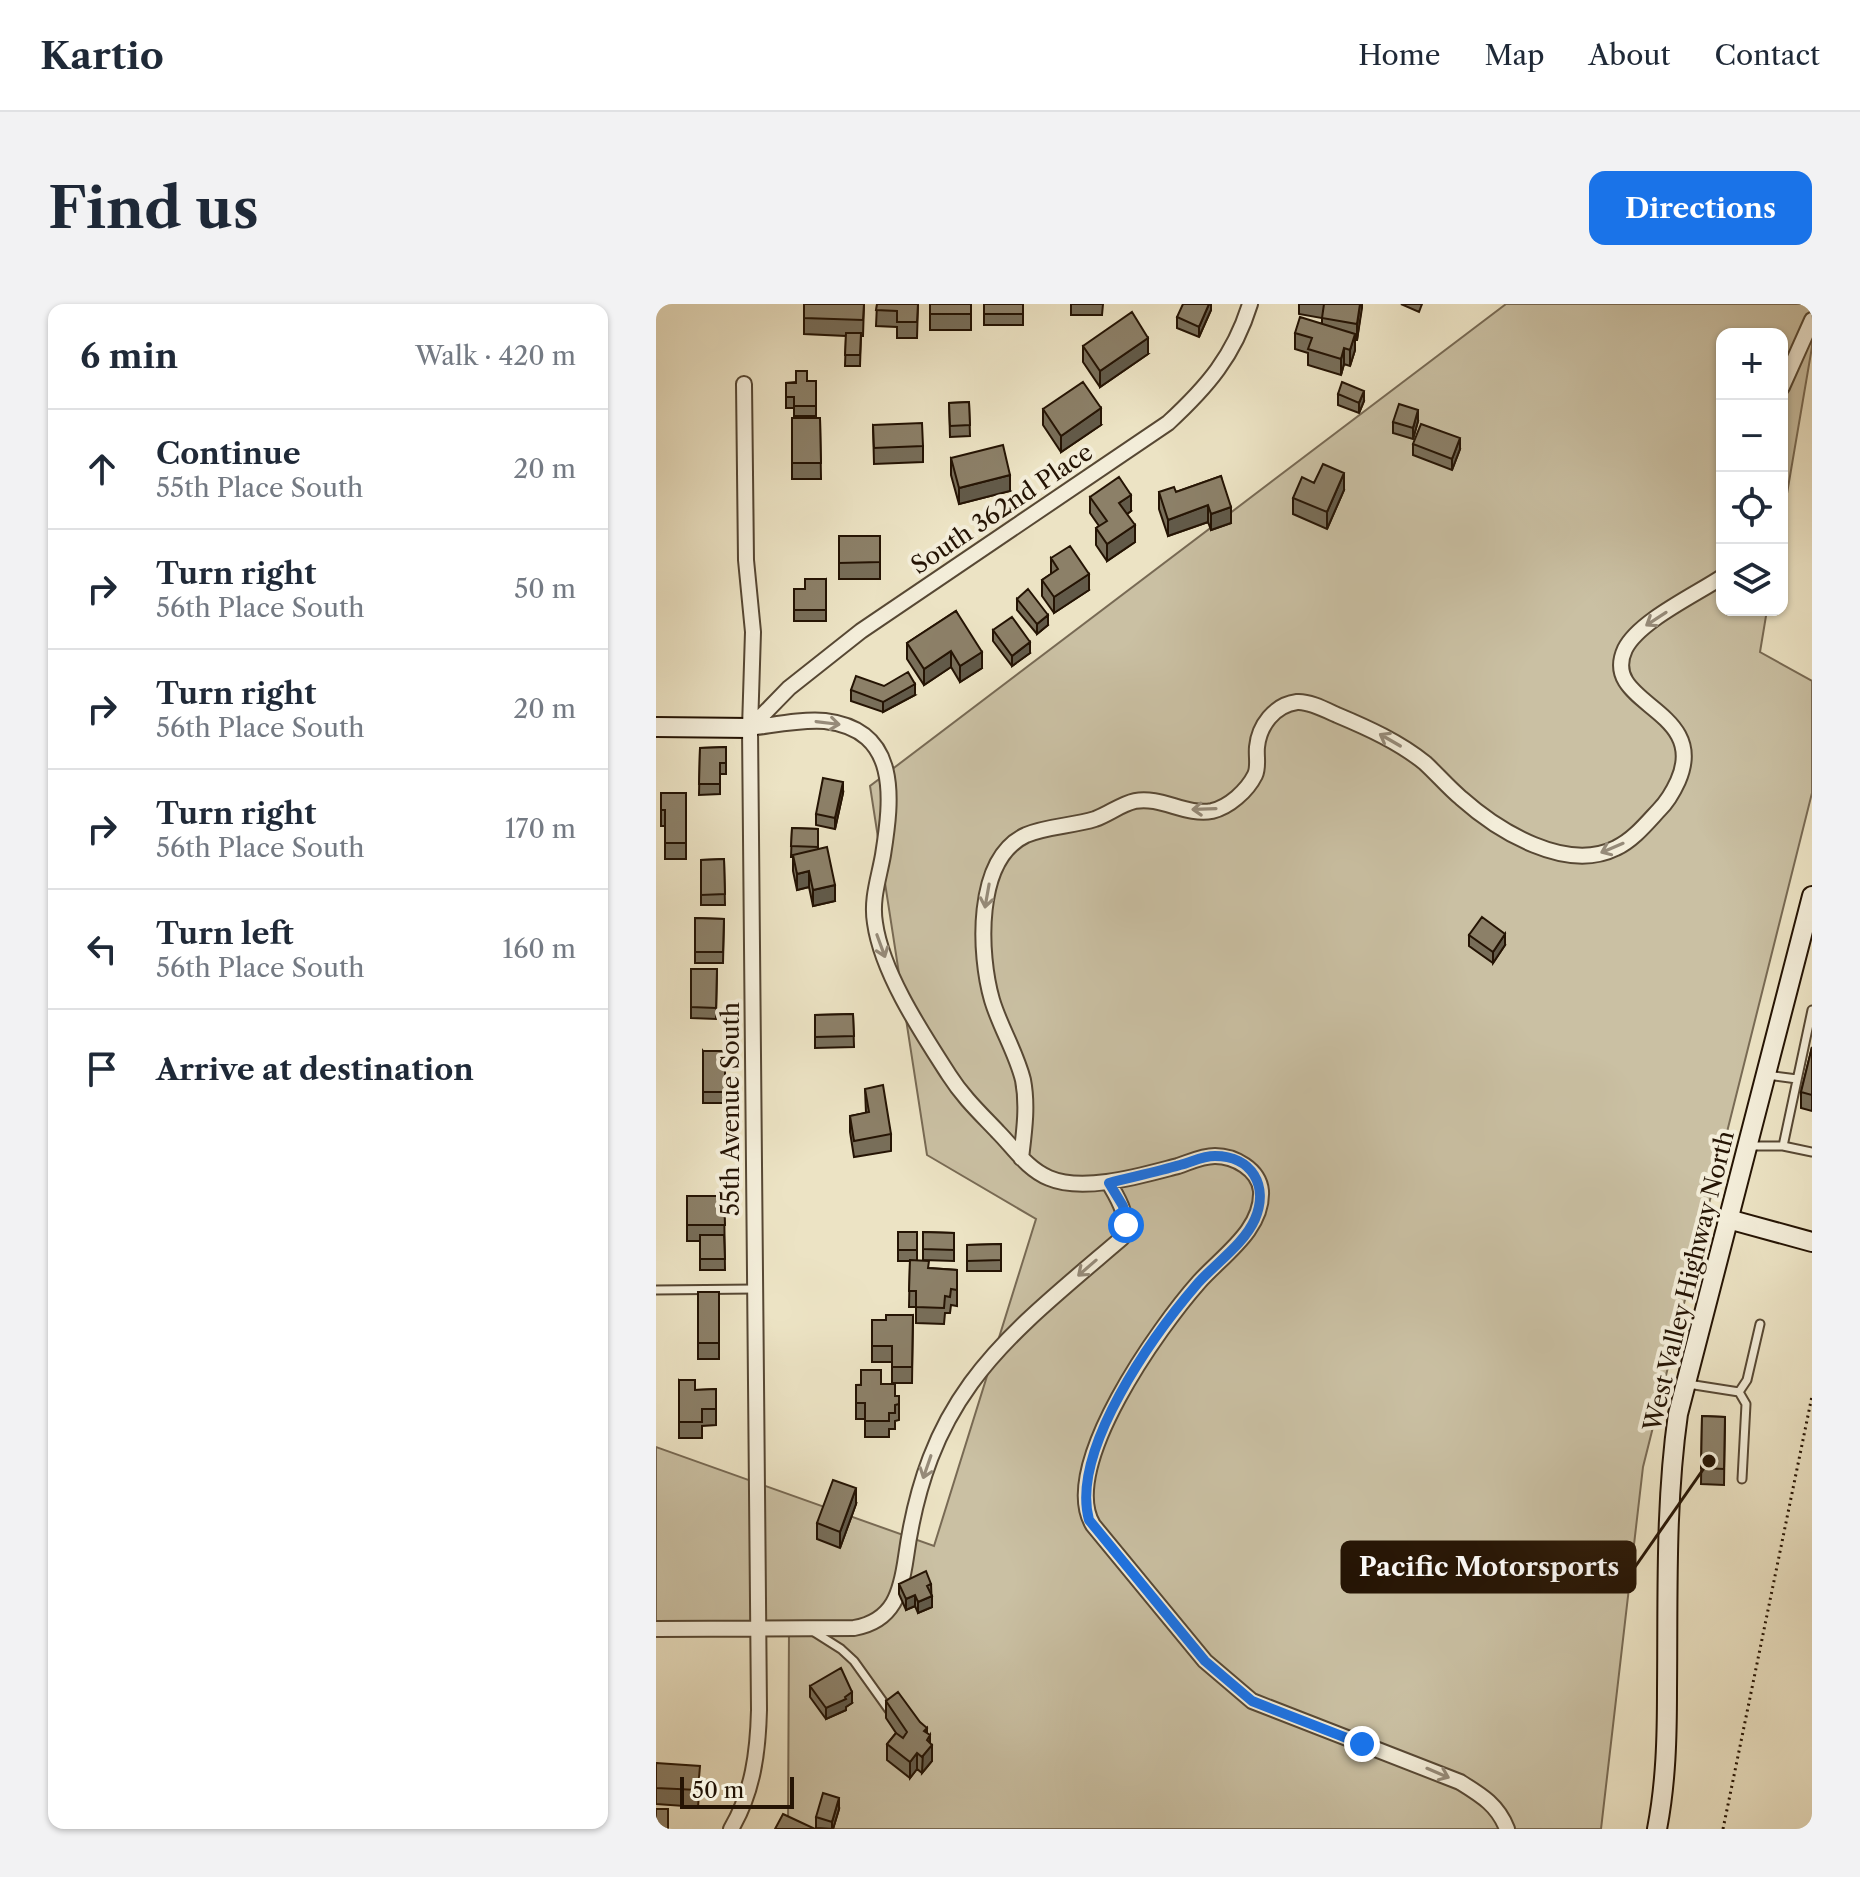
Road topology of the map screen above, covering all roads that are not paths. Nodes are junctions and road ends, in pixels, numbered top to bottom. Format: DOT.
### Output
graph roads {
  1 [pos="1250,304"];
  2 [pos="1812,320"];
  3 [pos="1788,374"];
  4 [pos="744,384"];
  5 [pos="1716,581"];
  6 [pos="656,727"];
  7 [pos="750,728"];
  8 [pos="1812,896"];
  9 [pos="1812,1010"];
  10 [pos="1765,1074"];
  11 [pos="1797,1079"];
  12 [pos="1747,1146"];
  13 [pos="1783,1146"];
  14 [pos="1812,1152"];
  15 [pos="1021,1158"];
  16 [pos="1109,1183"];
  17 [pos="1728,1219"];
  18 [pos="1812,1242"];
  19 [pos="755,1289"];
  20 [pos="656,1290"];
  21 [pos="1760,1324"];
  22 [pos="1685,1384"];
  23 [pos="1739,1392"];
  24 [pos="1742,1479"];
  25 [pos="809,1628"];
  26 [pos="656,1629"];
  27 [pos="757,1629"];
  28 [pos="889,1710"];
  29 [pos="731,1829"];
  30 [pos="1507,1829"];
  31 [pos="1657,1829"];
  1 -- 7 [label="street, South 362nd Place"];
  2 -- 3 [label="street"];
  4 -- 7 [label="street, 55th Avenue South"];
  5 -- 15 [label="street, one-way"];
  6 -- 7 [label="main road"];
  7 -- 15 [label="street, one-way"];
  7 -- 19 [label="street, 55th Avenue South"];
  8 -- 10 [label="main road, West Valley Highway North"];
  9 -- 11 [label="lane"];
  10 -- 11 [label="lane"];
  10 -- 12 [label="main road, West Valley Highway North"];
  11 -- 13 [label="lane"];
  12 -- 13 [label="lane"];
  12 -- 17 [label="main road, West Valley Highway North"];
  13 -- 14 [label="lane"];
  15 -- 16 [label="street"];
  16 -- 25 [label="street, one-way"];
  16 -- 30 [label="street, one-way"];
  17 -- 18 [label="main road"];
  17 -- 22 [label="main road, West Valley Highway North"];
  19 -- 20 [label="lane"];
  19 -- 27 [label="street, 55th Avenue South"];
  21 -- 23 [label="lane"];
  22 -- 23 [label="lane"];
  22 -- 31 [label="main road, West Valley Highway North"];
  23 -- 24 [label="lane"];
  25 -- 27 [label="street"];
  25 -- 28 [label="lane"];
  26 -- 27 [label="street"];
  27 -- 29 [label="street, 55th Avenue South"];
}
